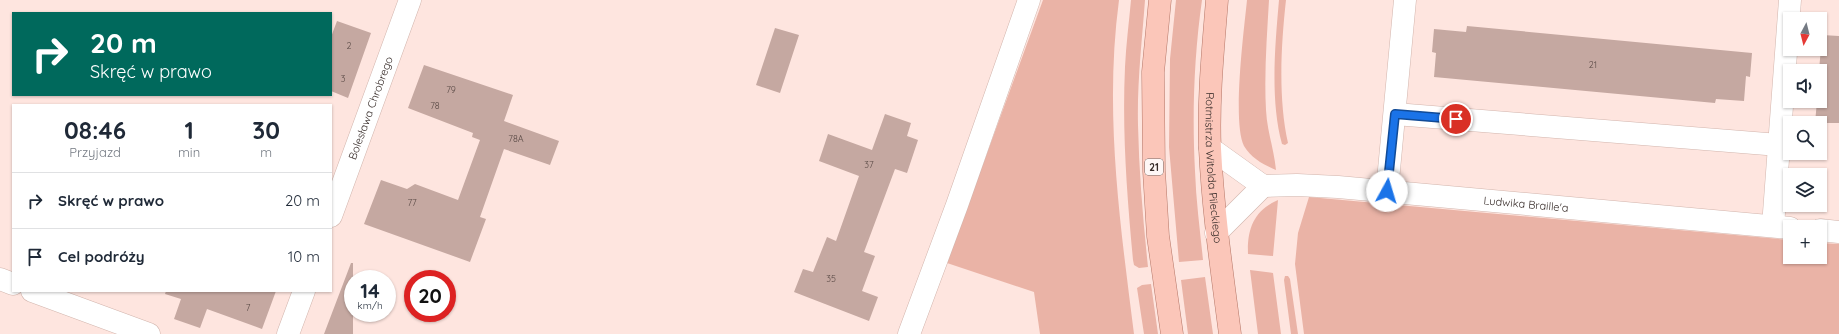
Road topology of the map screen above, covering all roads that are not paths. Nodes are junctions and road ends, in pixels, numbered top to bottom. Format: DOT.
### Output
graph roads {
  1 [pos="410,0"];
  2 [pos="1029,0"];
  3 [pos="1160,0"];
  4 [pos="1217,0"];
  5 [pos="1405,0"];
  6 [pos="1790,0"];
  7 [pos="1395,114"];
  8 [pos="1779,145"];
  9 [pos="1210,148"];
  10 [pos="1262,186"];
  11 [pos="1387,191"];
  12 [pos="332,213"];
  13 [pos="1781,227"];
  14 [pos="1827,231"];
  15 [pos="1839,232"];
  16 [pos="1216,233"];
  17 [pos="0,279"];
  18 [pos="12,284"];
  19 [pos="35,292"];
  20 [pos="304,292"];
  21 [pos="149,334"];
  22 [pos="288,334"];
  23 [pos="909,334"];
  24 [pos="1172,334"];
  25 [pos="1230,334"];
  1 -- 12 [label="street, Bolesława Chrobrego"];
  2 -- 23 [label="street"];
  3 -- 24 [label="main road, 21"];
  4 -- 9 [label="main road, Rotmistrza Witolda Pileckiego"];
  5 -- 7 [label="street"];
  6 -- 8 [label="street"];
  7 -- 8 [label="street"];
  7 -- 11 [label="street"];
  8 -- 13 [label="street"];
  9 -- 10 [label="street"];
  9 -- 16 [label="main road, Rotmistrza Witolda Pileckiego"];
  10 -- 11 [label="street, Ludwika Braille'a"];
  10 -- 16 [label="street"];
  11 -- 13 [label="street, Ludwika Braille'a"];
  14 -- 15 [label="street"];
  16 -- 25 [label="main road, Rotmistrza Witolda Pileckiego"];
  17 -- 18 [label="street"];
  19 -- 21 [label="street"];
  20 -- 22 [label="street"];
}
